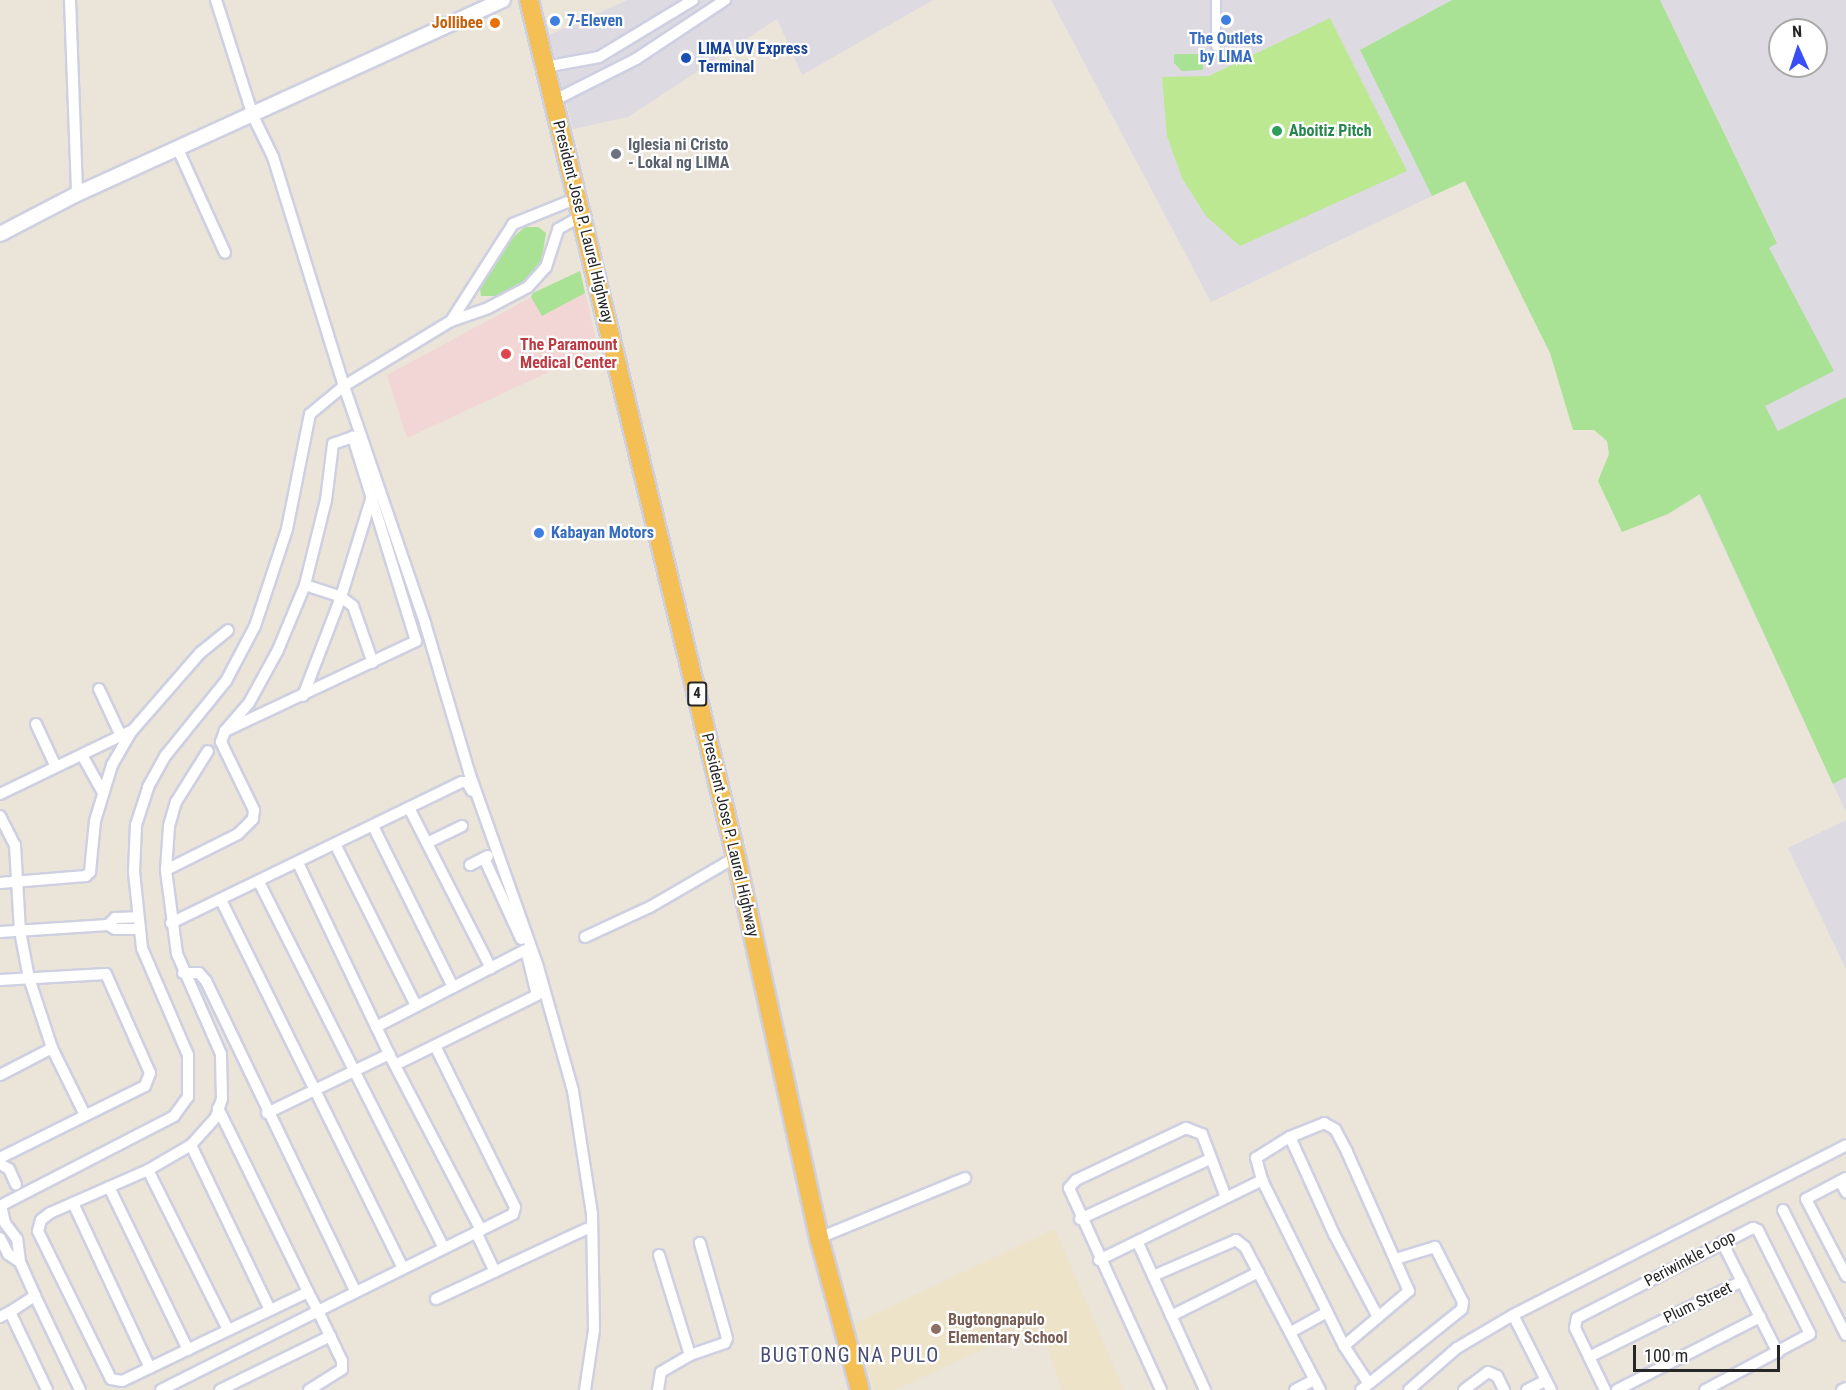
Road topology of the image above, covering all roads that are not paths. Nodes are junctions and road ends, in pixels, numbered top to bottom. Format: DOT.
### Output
graph roads {
  1 [pos="70,0"];
  2 [pos="216,0"];
  3 [pos="503,0"];
  4 [pos="530,0"];
  5 [pos="693,0"];
  6 [pos="725,0"];
  7 [pos="1216,0"];
  8 [pos="1216,46"];
  9 [pos="545,67"];
  10 [pos="553,101"];
  11 [pos="253,116"];
  12 [pos="177,147"];
  13 [pos="77,194"];
  14 [pos="579,207"];
  15 [pos="0,234"];
  16 [pos="225,253"];
  17 [pos="451,321"];
  18 [pos="344,386"];
  19 [pos="372,496"];
  20 [pos="305,585"];
  21 [pos="341,597"];
  22 [pos="228,630"];
  23 [pos="373,663"];
  24 [pos="99,689"];
  25 [pos="303,696"];
  26 [pos="249,703"];
  27 [pos="261,715"];
  28 [pos="36,724"];
  29 [pos="132,730"];
  30 [pos="225,731"];
  31 [pos="121,736"];
  32 [pos="208,751"];
  33 [pos="82,754"];
  34 [pos="56,767"];
  35 [pos="102,791"];
  36 [pos="0,794"];
  37 [pos="477,806"];
  38 [pos="409,808"];
  39 [pos="0,816"];
  40 [pos="373,826"];
  41 [pos="462,826"];
  42 [pos="427,843"];
  43 [pos="335,844"];
  44 [pos="736,857"];
  45 [pos="298,863"];
  46 [pos="470,865"];
  47 [pos="166,870"];
  48 [pos="16,882"];
  49 [pos="259,882"];
  50 [pos="0,884"];
  51 [pos="221,900"];
  52 [pos="139,923"];
  53 [pos="171,923"];
  54 [pos="20,930"];
  55 [pos="0,932"];
  56 [pos="585,937"];
  57 [pos="525,950"];
  58 [pos="490,968"];
  59 [pos="183,973"];
  60 [pos="29,978"];
  61 [pos="0,980"];
  62 [pos="453,987"];
  63 [pos="416,1006"];
  64 [pos="376,1027"];
  65 [pos="237,1046"];
  66 [pos="435,1046"];
  67 [pos="52,1048"];
  68 [pos="389,1053"];
  69 [pos="220,1054"];
  70 [pos="395,1065"];
  71 [pos="353,1071"];
  72 [pos="0,1074"];
  73 [pos="316,1089"];
  74 [pos="218,1108"];
  75 [pos="267,1113"];
  76 [pos="85,1115"];
  77 [pos="1290,1137"];
  78 [pos="191,1145"];
  79 [pos="1846,1145"];
  80 [pos="0,1158"];
  81 [pos="1210,1159"];
  82 [pos="0,1164"];
  83 [pos="148,1170"];
  84 [pos="965,1178"];
  85 [pos="1262,1180"];
  86 [pos="1843,1180"];
  87 [pos="16,1185"];
  88 [pos="109,1187"];
  89 [pos="1846,1192"];
  90 [pos="1225,1196"];
  91 [pos="74,1203"];
  92 [pos="1,1206"];
  93 [pos="1783,1210"];
  94 [pos="1080,1219"];
  95 [pos="586,1229"];
  96 [pos="478,1231"];
  97 [pos="0,1238"];
  98 [pos="819,1238"];
  99 [pos="1722,1242"];
  100 [pos="700,1243"];
  101 [pos="1138,1243"];
  102 [pos="444,1248"];
  103 [pos="659,1255"];
  104 [pos="1396,1259"];
  105 [pos="1099,1260"];
  106 [pos="20,1262"];
  107 [pos="403,1269"];
  108 [pos="495,1272"];
  109 [pos="1258,1272"];
  110 [pos="1153,1276"];
  111 [pos="1846,1276"];
  112 [pos="1742,1281"];
  113 [pos="308,1292"];
  114 [pos="356,1292"];
  115 [pos="35,1296"];
  116 [pos="436,1299"];
  117 [pos="270,1310"];
  118 [pos="318,1311"];
  119 [pos="1325,1313"];
  120 [pos="5,1314"];
  121 [pos="1513,1315"];
  122 [pos="1171,1316"];
  123 [pos="1378,1317"];
  124 [pos="1760,1317"];
  125 [pos="228,1330"];
  126 [pos="1291,1332"];
  127 [pos="1846,1335"];
  128 [pos="330,1336"];
  129 [pos="1344,1346"];
  130 [pos="188,1350"];
  131 [pos="1778,1353"];
  132 [pos="690,1355"];
  133 [pos="1589,1357"];
  134 [pos="150,1368"];
  135 [pos="1314,1380"];
  136 [pos="1548,1385"];
  137 [pos="1365,1387"];
  138 [pos="1846,1388"];
  139 [pos="47,1390"];
  140 [pos="80,1390"];
  141 [pos="160,1390"];
  142 [pos="220,1390"];
  143 [pos="309,1390"];
  144 [pos="585,1390"];
  145 [pos="658,1390"];
  146 [pos="860,1390"];
  147 [pos="1161,1390"];
  148 [pos="1205,1390"];
  149 [pos="1294,1390"];
  150 [pos="1320,1390"];
  151 [pos="1410,1390"];
  152 [pos="1464,1390"];
  153 [pos="1504,1390"];
  154 [pos="1527,1390"];
  155 [pos="1605,1390"];
  156 [pos="1617,1390"];
  157 [pos="1705,1390"];
  158 [pos="1842,1390"];
  1 -- 13 [label="street"];
  2 -- 11 [label="street"];
  3 -- 11 [label="street"];
  4 -- 9 [label="highway, President Jose P. Laurel Highway / 4"];
  5 -- 9 [label="street"];
  6 -- 10 [label="street"];
  7 -- 8 [label="street"];
  9 -- 10 [label="highway, President Jose P. Laurel Highway / 4"];
  10 -- 14 [label="highway, President Jose P. Laurel Highway / 4"];
  11 -- 12 [label="street"];
  11 -- 18 [label="street"];
  12 -- 13 [label="street"];
  12 -- 16 [label="street"];
  13 -- 15 [label="street"];
  14 -- 17 [label="street"];
  14 -- 17 [label="street"];
  14 -- 44 [label="highway, President Jose P. Laurel Highway / 4"];
  17 -- 18 [label="street"];
  18 -- 52 [label="street"];
  18 -- 144 [label="street"];
  19 -- 20 [label="street"];
  19 -- 21 [label="street"];
  19 -- 23 [label="street"];
  20 -- 21 [label="street"];
  20 -- 26 [label="street"];
  21 -- 23 [label="street"];
  21 -- 25 [label="street"];
  22 -- 29 [label="street"];
  23 -- 25 [label="street"];
  24 -- 31 [label="street"];
  25 -- 27 [label="street"];
  26 -- 27 [label="street"];
  26 -- 30 [label="street"];
  27 -- 30 [label="street"];
  28 -- 34 [label="street"];
  29 -- 31 [label="street"];
  29 -- 35 [label="street"];
  30 -- 47 [label="street"];
  31 -- 33 [label="street"];
  32 -- 47 [label="street"];
  33 -- 34 [label="street"];
  33 -- 35 [label="street"];
  34 -- 36 [label="street"];
  35 -- 48 [label="street"];
  37 -- 38 [label="street"];
  38 -- 40 [label="street"];
  38 -- 42 [label="street"];
  39 -- 48 [label="street"];
  40 -- 43 [label="street"];
  40 -- 62 [label="street"];
  41 -- 42 [label="street"];
  42 -- 58 [label="street"];
  43 -- 45 [label="street"];
  43 -- 63 [label="street"];
  44 -- 56 [label="street"];
  44 -- 98 [label="highway, President Jose P. Laurel Highway / 4"];
  45 -- 49 [label="street"];
  45 -- 64 [label="street"];
  46 -- 57 [label="street"];
  47 -- 53 [label="street"];
  48 -- 50 [label="street"];
  48 -- 54 [label="street"];
  49 -- 51 [label="street"];
  49 -- 71 [label="street"];
  51 -- 53 [label="street"];
  51 -- 73 [label="street"];
  52 -- 54 [label="street"];
  52 -- 92 [label="street"];
  53 -- 59 [label="street"];
  54 -- 55 [label="street"];
  54 -- 60 [label="street"];
  57 -- 58 [label="street"];
  57 -- 66 [label="street"];
  58 -- 62 [label="street"];
  59 -- 65 [label="street"];
  59 -- 69 [label="street"];
  60 -- 61 [label="street"];
  60 -- 67 [label="street"];
  60 -- 76 [label="street"];
  62 -- 63 [label="street"];
  63 -- 64 [label="street"];
  64 -- 68 [label="street"];
  65 -- 69 [label="street"];
  65 -- 75 [label="street"];
  66 -- 70 [label="street"];
  66 -- 96 [label="street"];
  67 -- 72 [label="street"];
  67 -- 76 [label="street"];
  68 -- 70 [label="street"];
  68 -- 71 [label="street"];
  69 -- 74 [label="street"];
  70 -- 96 [label="street"];
  71 -- 73 [label="street"];
  71 -- 102 [label="street"];
  73 -- 75 [label="street"];
  73 -- 107 [label="street"];
  74 -- 78 [label="street"];
  74 -- 113 [label="street"];
  75 -- 114 [label="street"];
  76 -- 80 [label="street"];
  77 -- 85 [label="street"];
  77 -- 104 [label="street"];
  77 -- 123 [label="street"];
  78 -- 83 [label="street"];
  78 -- 117 [label="street"];
  79 -- 121 [label="street"];
  81 -- 90 [label="street"];
  81 -- 94 [label="street"];
  81 -- 94 [label="street"];
  82 -- 87 [label="street"];
  83 -- 88 [label="street"];
  83 -- 125 [label="street"];
  84 -- 98 [label="street"];
  85 -- 90 [label="street"];
  85 -- 119 [label="street"];
  86 -- 89 [label="street"];
  86 -- 111 [label="street"];
  88 -- 91 [label="street"];
  88 -- 130 [label="street"];
  90 -- 101 [label="street"];
  91 -- 134 [label="street"];
  91 -- 134 [label="street"];
  92 -- 106 [label="street"];
  93 -- 127 [label="street"];
  94 -- 105 [label="street"];
  95 -- 108 [label="street"];
  96 -- 102 [label="street"];
  96 -- 108 [label="street"];
  97 -- 106 [label="street"];
  98 -- 146 [label="highway, President Jose P. Laurel Highway / 4"];
  99 -- 112 [label="street"];
  99 -- 131 [label="street, Periwinkle Loop"];
  99 -- 133 [label="street, Periwinkle Loop"];
  100 -- 132 [label="street"];
  101 -- 105 [label="street"];
  101 -- 110 [label="street"];
  102 -- 107 [label="street"];
  103 -- 132 [label="street"];
  104 -- 123 [label="street"];
  104 -- 137 [label="street"];
  105 -- 147 [label="street"];
  106 -- 115 [label="street"];
  107 -- 114 [label="street"];
  108 -- 116 [label="street"];
  109 -- 110 [label="street"];
  109 -- 122 [label="street"];
  109 -- 126 [label="street"];
  110 -- 122 [label="street"];
  112 -- 124 [label="street"];
  112 -- 133 [label="street, Plum Street"];
  113 -- 117 [label="street"];
  113 -- 118 [label="street"];
  114 -- 118 [label="street"];
  115 -- 120 [label="street"];
  115 -- 140 [label="street"];
  117 -- 125 [label="street"];
  118 -- 128 [label="street"];
  118 -- 141 [label="street"];
  119 -- 126 [label="street"];
  119 -- 129 [label="street"];
  120 -- 139 [label="street"];
  121 -- 136 [label="street"];
  121 -- 151 [label="street"];
  122 -- 148 [label="street"];
  123 -- 129 [label="street"];
  124 -- 131 [label="street"];
  124 -- 156 [label="street"];
  125 -- 130 [label="street"];
  126 -- 135 [label="street"];
  128 -- 142 [label="street"];
  128 -- 143 [label="street"];
  129 -- 137 [label="street"];
  130 -- 134 [label="street"];
  131 -- 157 [label="street, Periwinkle Loop"];
  132 -- 145 [label="street"];
  133 -- 155 [label="street"];
  135 -- 149 [label="street"];
  135 -- 150 [label="street"];
  136 -- 154 [label="street"];
  138 -- 158 [label="street"];
  152 -- 153 [label="street"];
}
